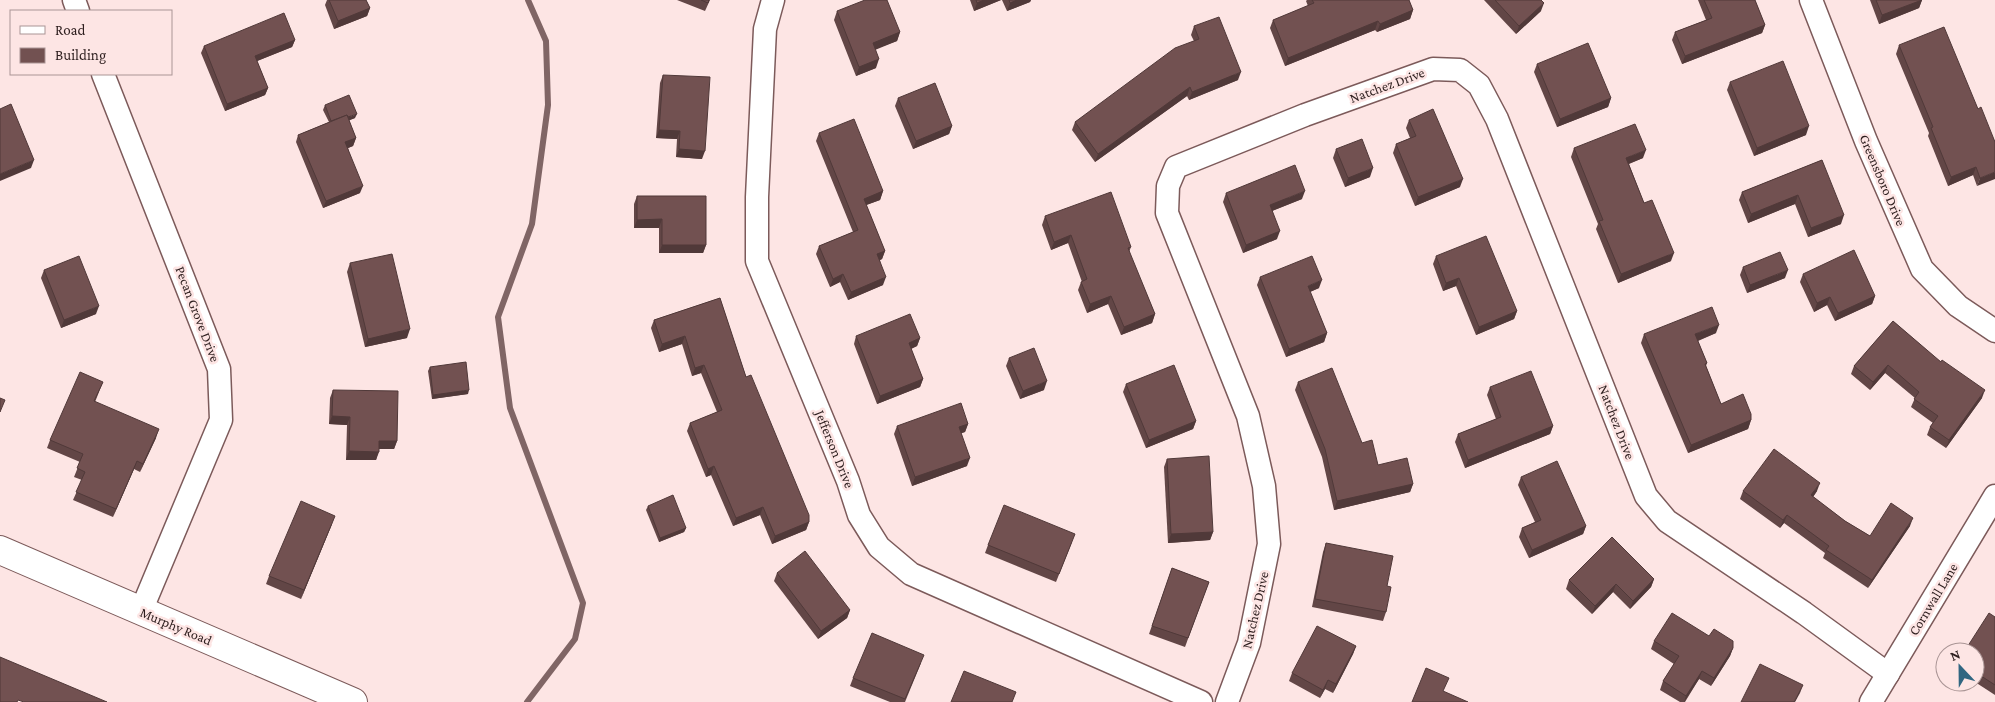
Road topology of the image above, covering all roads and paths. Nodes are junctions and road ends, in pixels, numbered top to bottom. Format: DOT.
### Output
graph roads {
  1 [pos="773,0"];
  2 [pos="1811,0"];
  3 [pos="103,75"];
  4 [pos="1995,330"];
  5 [pos="1995,496"];
  6 [pos="0,550"];
  7 [pos="141,611"];
  8 [pos="1888,674"];
  9 [pos="353,702"];
  10 [pos="1200,702"];
  11 [pos="1226,702"];
  12 [pos="1871,702"];
  1 -- 10 [label="street, Jefferson Drive"];
  2 -- 4 [label="street, Greensboro Drive"];
  3 -- 7 [label="street, Pecan Grove Drive"];
  5 -- 8 [label="street, Cornwall Lane"];
  6 -- 7 [label="main road, Murphy Road"];
  7 -- 9 [label="main road, Murphy Road"];
  8 -- 11 [label="street, Natchez Drive"];
  8 -- 12 [label="street, Cornwall Lane"];
}
